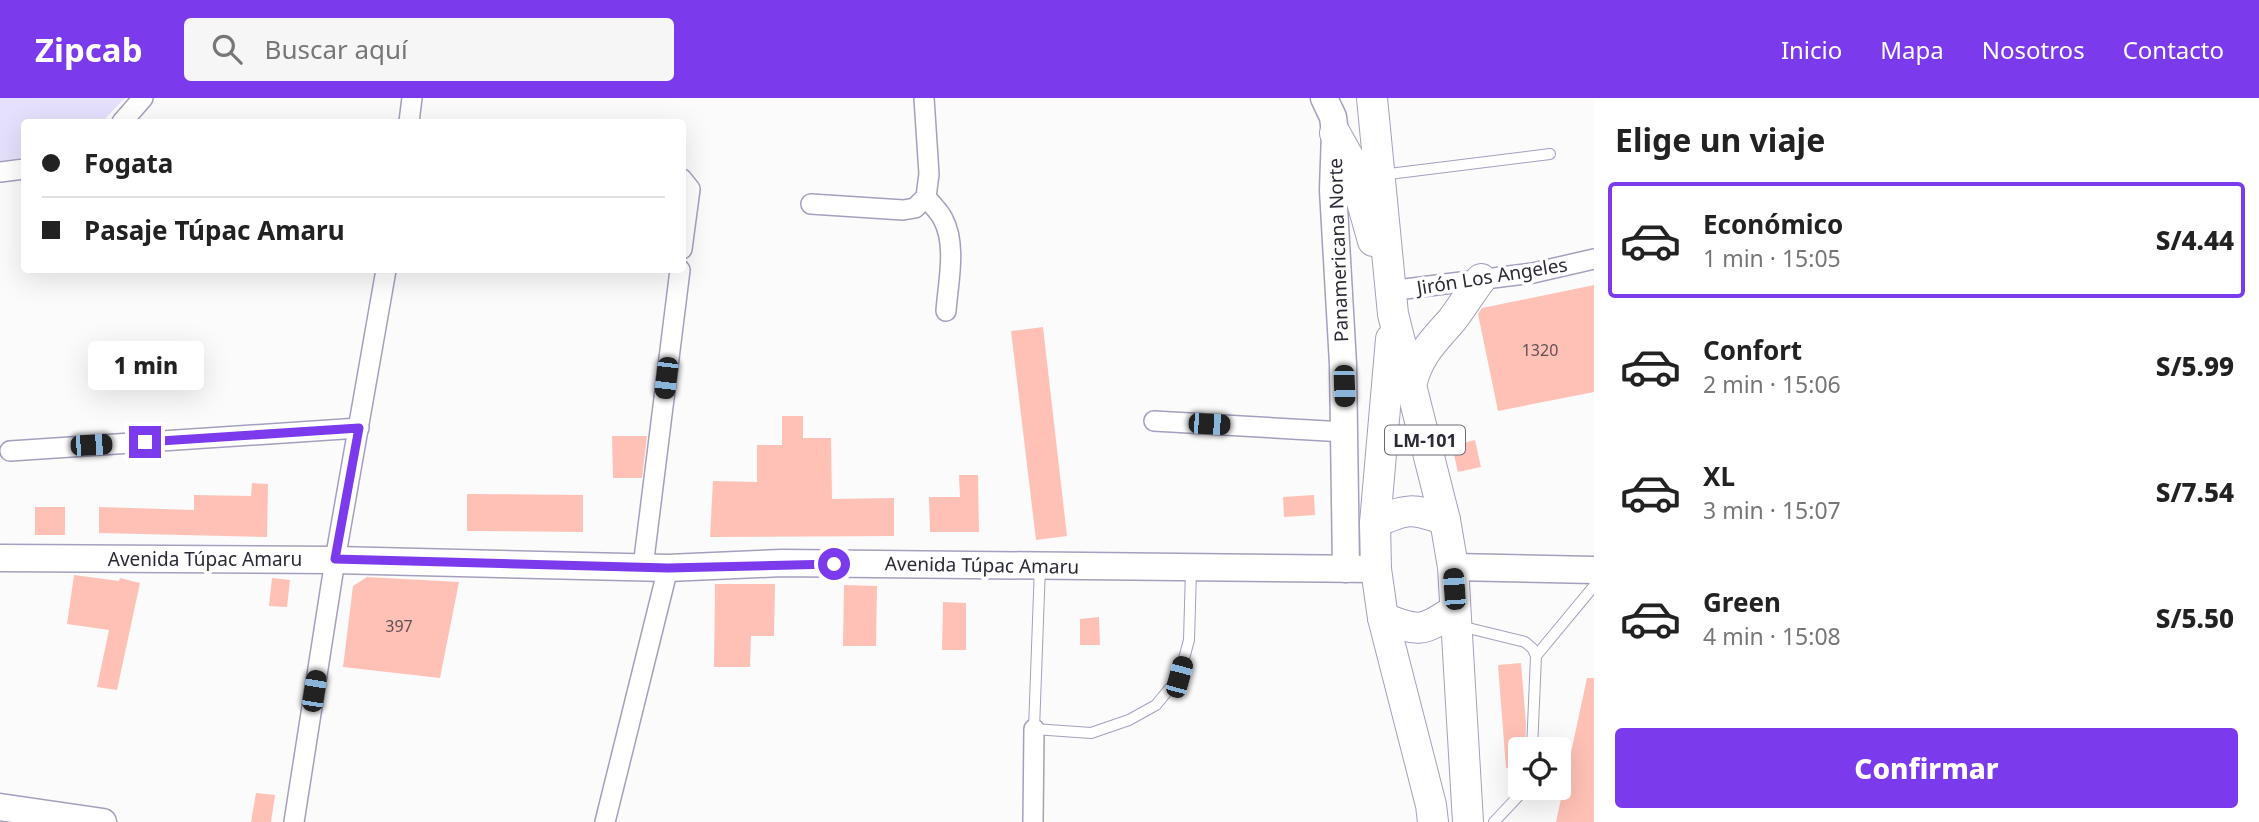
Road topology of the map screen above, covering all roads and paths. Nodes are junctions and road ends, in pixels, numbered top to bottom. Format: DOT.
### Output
graph roads {
  1 [pos="143,98"];
  2 [pos="412,98"];
  3 [pos="924,98"];
  4 [pos="1372,98"];
  5 [pos="1326,99"];
  6 [pos="125,119"];
  7 [pos="409,119"];
  8 [pos="1335,133"];
  9 [pos="1550,154"];
  10 [pos="21,169"];
  11 [pos="0,172"];
  12 [pos="1381,175"];
  13 [pos="686,184"];
  14 [pos="926,197"];
  15 [pos="811,204"];
  16 [pos="686,219"];
  17 [pos="1594,259"];
  18 [pos="385,273"];
  19 [pos="680,273"];
  20 [pos="1481,279"];
  21 [pos="1390,295"];
  22 [pos="946,312"];
  23 [pos="1411,385"];
  24 [pos="1154,421"];
  25 [pos="359,428"];
  26 [pos="1345,432"];
  27 [pos="10,451"];
  28 [pos="1445,520"];
  29 [pos="1375,523"];
  30 [pos="0,558"];
  31 [pos="335,559"];
  32 [pos="1040,565"];
  33 [pos="1453,567"];
  34 [pos="655,568"];
  35 [pos="1192,568"];
  36 [pos="1346,569"];
  37 [pos="1376,569"];
  38 [pos="1594,569"];
  39 [pos="1594,586"];
  40 [pos="1383,618"];
  41 [pos="1457,618"];
  42 [pos="1536,656"];
  43 [pos="1034,729"];
  44 [pos="1533,737"];
  45 [pos="1515,800"];
  46 [pos="0,807"];
  47 [pos="103,822"];
  48 [pos="294,822"];
  49 [pos="605,822"];
  50 [pos="1033,822"];
  51 [pos="1433,822"];
  52 [pos="1468,822"];
  53 [pos="1494,822"];
  1 -- 6 [label="street"];
  2 -- 7 [label="street"];
  3 -- 14 [label="street"];
  4 -- 12 [label="main road, LM-101"];
  5 -- 8 [label="main road, Panamericana Norte"];
  8 -- 21 [label="main road"];
  8 -- 26 [label="main road, Panamericana Norte"];
  9 -- 12 [label="lane"];
  10 -- 11 [label="street"];
  12 -- 21 [label="main road, LM-101"];
  13 -- 16 [label="street"];
  14 -- 15 [label="street"];
  14 -- 22 [label="street"];
  17 -- 20 [label="street, Jirón Los Angeles"];
  18 -- 25 [label="street"];
  19 -- 34 [label="street"];
  20 -- 21 [label="street, Jirón Los Angeles"];
  20 -- 23 [label="main road"];
  21 -- 23 [label="main road, LM-101"];
  21 -- 29 [label="main road, LM-101"];
  23 -- 28 [label="main road, LM-101"];
  24 -- 26 [label="street"];
  25 -- 27 [label="street"];
  25 -- 31 [label="street"];
  26 -- 36 [label="main road, Panamericana Norte"];
  28 -- 29 [label="main road"];
  28 -- 33 [label="main road, LM-101"];
  29 -- 37 [label="main road, LM-101"];
  30 -- 31 [label="main road, Avenida Túpac Amaru"];
  31 -- 34 [label="main road, Avenida Túpac Amaru"];
  31 -- 48 [label="street"];
  32 -- 34 [label="main road, Avenida Túpac Amaru"];
  32 -- 35 [label="main road, Avenida Túpac Amaru"];
  32 -- 43 [label="lane"];
  33 -- 38 [label="main road"];
  33 -- 41 [label="main road, LM-101"];
  34 -- 49 [label="street"];
  35 -- 36 [label="main road, Avenida Túpac Amaru"];
  35 -- 43 [label="lane"];
  36 -- 37 [label="main road, Avenida Túpac Amaru"];
  37 -- 40 [label="main road, LM-101"];
  39 -- 42 [label="lane"];
  40 -- 41 [label="main road"];
  40 -- 51 [label="main road, LM-101"];
  41 -- 42 [label="lane"];
  41 -- 52 [label="main road, LM-101"];
  42 -- 44 [label="lane"];
  43 -- 50 [label="street"];
  45 -- 53 [label="lane"];
  46 -- 47 [label="main road"];
}
